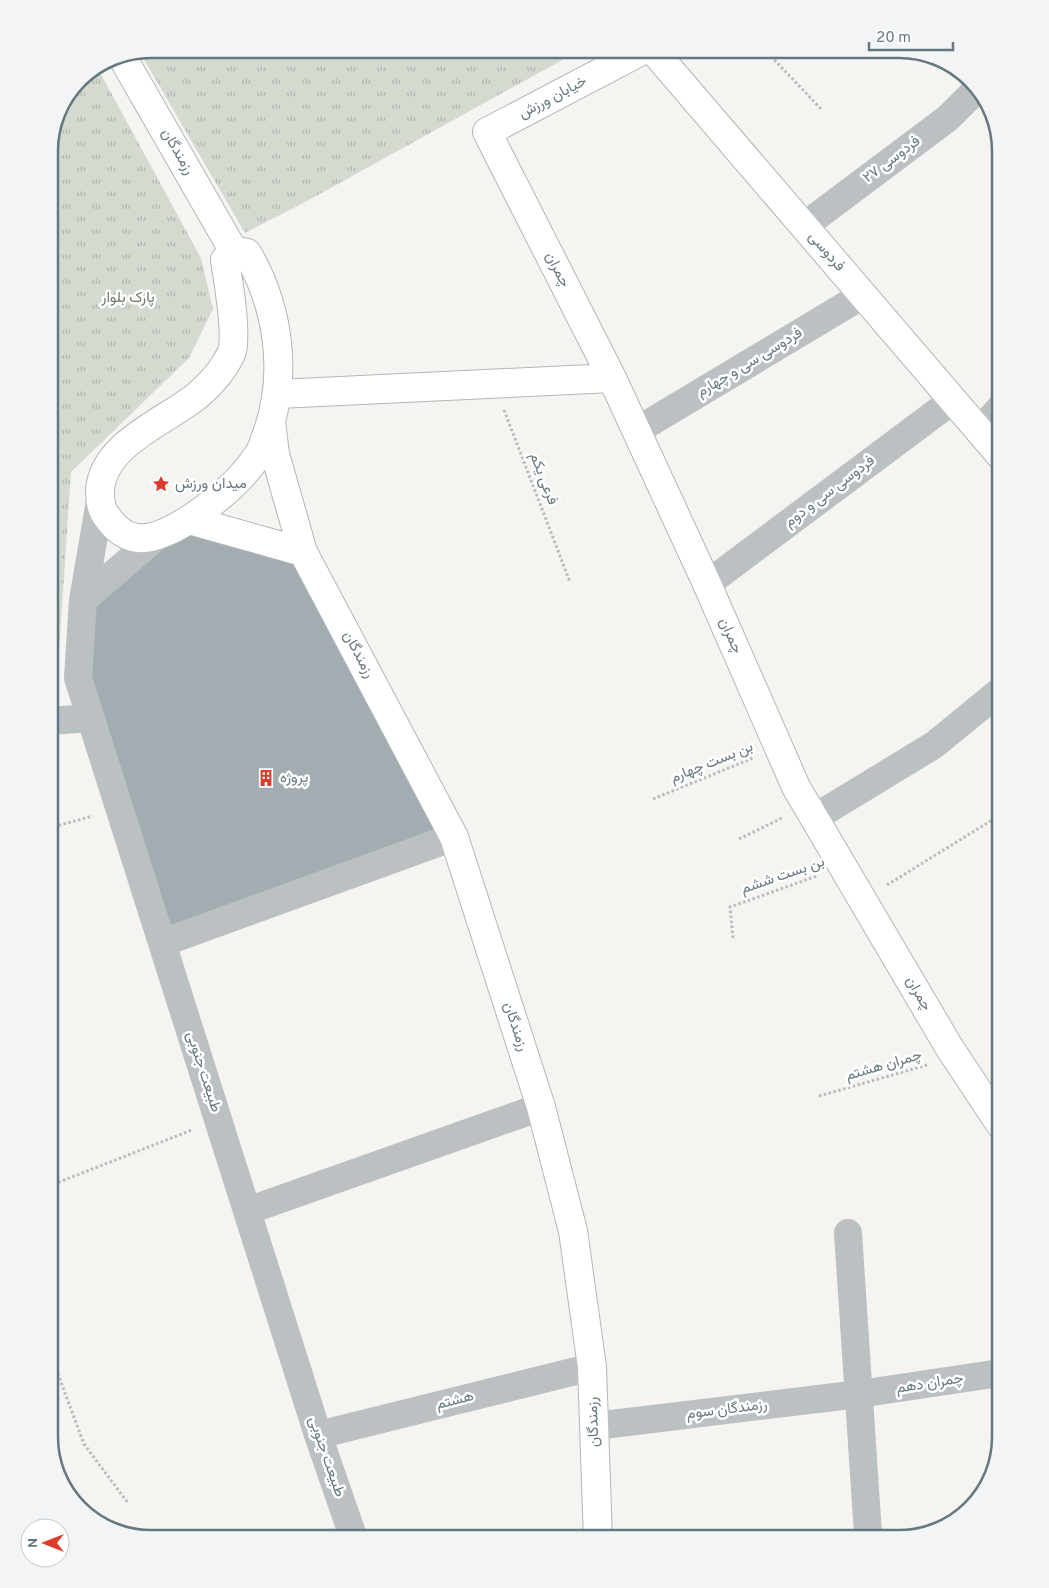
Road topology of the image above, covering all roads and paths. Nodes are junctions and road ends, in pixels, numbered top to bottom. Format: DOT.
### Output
graph roads {
  1 [pos="628,58"];
  2 [pos="660,58"];
  3 [pos="773,58"];
  4 [pos="125,62"];
  5 [pos="972,94"];
  6 [pos="822,110"];
  7 [pos="487,132"];
  8 [pos="804,226"];
  9 [pos="233,250"];
  10 [pos="863,295"];
  11 [pos="612,378"];
  12 [pos="494,384"];
  13 [pos="278,394"];
  14 [pos="953,400"];
  15 [pos="992,417"];
  16 [pos="271,422"];
  17 [pos="636,431"];
  18 [pos="980,431"];
  19 [pos="992,445"];
  20 [pos="100,500"];
  21 [pos="188,520"];
  22 [pos="156,537"];
  23 [pos="303,552"];
  24 [pos="570,582"];
  25 [pos="707,584"];
  26 [pos="83,600"];
  27 [pos="992,697"];
  28 [pos="91,718"];
  29 [pos="58,720"];
  30 [pos="779,747"];
  31 [pos="653,799"];
  32 [pos="120,809"];
  33 [pos="811,812"];
  34 [pos="992,820"];
  35 [pos="58,826"];
  36 [pos="454,837"];
  37 [pos="739,839"];
  38 [pos="844,867"];
  39 [pos="863,900"];
  40 [pos="733,938"];
  41 [pos="162,943"];
  42 [pos="956,1056"];
  43 [pos="820,1096"];
  44 [pos="541,1107"];
  45 [pos="992,1112"];
  46 [pos="218,1120"];
  47 [pos="58,1182"];
  48 [pos="247,1211"];
  49 [pos="848,1233"];
  50 [pos="592,1367"];
  51 [pos="58,1374"];
  52 [pos="992,1374"];
  53 [pos="859,1394"];
  54 [pos="595,1426"];
  55 [pos="318,1436"];
  56 [pos="128,1503"];
  57 [pos="351,1530"];
  58 [pos="598,1530"];
  59 [pos="868,1530"];
  1 -- 7 [label="street, خیابان ورزش"];
  2 -- 8 [label="street, فردوسی"];
  3 -- 6 [label="path"];
  4 -- 9 [label="street, رزمندگان"];
  5 -- 8 [label="street, فردوسی ۲۷"];
  7 -- 11 [label="street, چمران"];
  8 -- 10 [label="street, فردوسی"];
  9 -- 13 [label="street"];
  9 -- 20 [label="street"];
  10 -- 14 [label="street, فردوسی"];
  10 -- 17 [label="street, فردوسی سی و چهارم"];
  11 -- 12 [label="street"];
  11 -- 17 [label="street, چمران"];
  12 -- 13 [label="street"];
  12 -- 24 [label="path, فرعی یکم"];
  13 -- 16 [label="street"];
  14 -- 18 [label="street, فردوسی"];
  14 -- 25 [label="street, فردوسی سی و دوم"];
  15 -- 18 [label="street"];
  16 -- 21 [label="street"];
  16 -- 23 [label="street, رزمندگان"];
  17 -- 25 [label="street, چمران"];
  18 -- 19 [label="street, فردوسی"];
  20 -- 22 [label="street"];
  20 -- 26 [label="street, طبیعت جنوبی"];
  21 -- 22 [label="street"];
  21 -- 23 [label="street"];
  22 -- 26 [label="street"];
  23 -- 36 [label="street, رزمندگان"];
  25 -- 30 [label="street, چمران"];
  26 -- 28 [label="street, طبیعت جنوبی"];
  27 -- 33 [label="street"];
  28 -- 29 [label="street"];
  28 -- 32 [label="street, طبیعت جنوبی"];
  30 -- 31 [label="path, بن بست چهارم"];
  30 -- 33 [label="street, چمران"];
  32 -- 35 [label="path"];
  32 -- 41 [label="street, طبیعت جنوبی"];
  33 -- 37 [label="path"];
  33 -- 38 [label="street, چمران"];
  34 -- 39 [label="path"];
  36 -- 41 [label="street"];
  36 -- 44 [label="street, رزمندگان"];
  38 -- 39 [label="street, چمران"];
  38 -- 40 [label="path, بن بست ششم"];
  39 -- 42 [label="street, چمران"];
  41 -- 46 [label="street, طبیعت جنوبی"];
  42 -- 43 [label="path, چمران هشتم"];
  42 -- 45 [label="street, چمران"];
  44 -- 48 [label="street"];
  44 -- 50 [label="street, رزمندگان"];
  46 -- 47 [label="path"];
  46 -- 48 [label="street, طبیعت جنوبی"];
  48 -- 55 [label="street, طبیعت جنوبی"];
  49 -- 53 [label="street"];
  50 -- 54 [label="street, رزمندگان"];
  50 -- 55 [label="street, هشتم"];
  51 -- 56 [label="path"];
  52 -- 53 [label="street, چمران دهم"];
  53 -- 54 [label="street, رزمندگان سوم"];
  53 -- 59 [label="street"];
  54 -- 58 [label="street, رزمندگان"];
  55 -- 57 [label="street, طبیعت جنوبی"];
}
